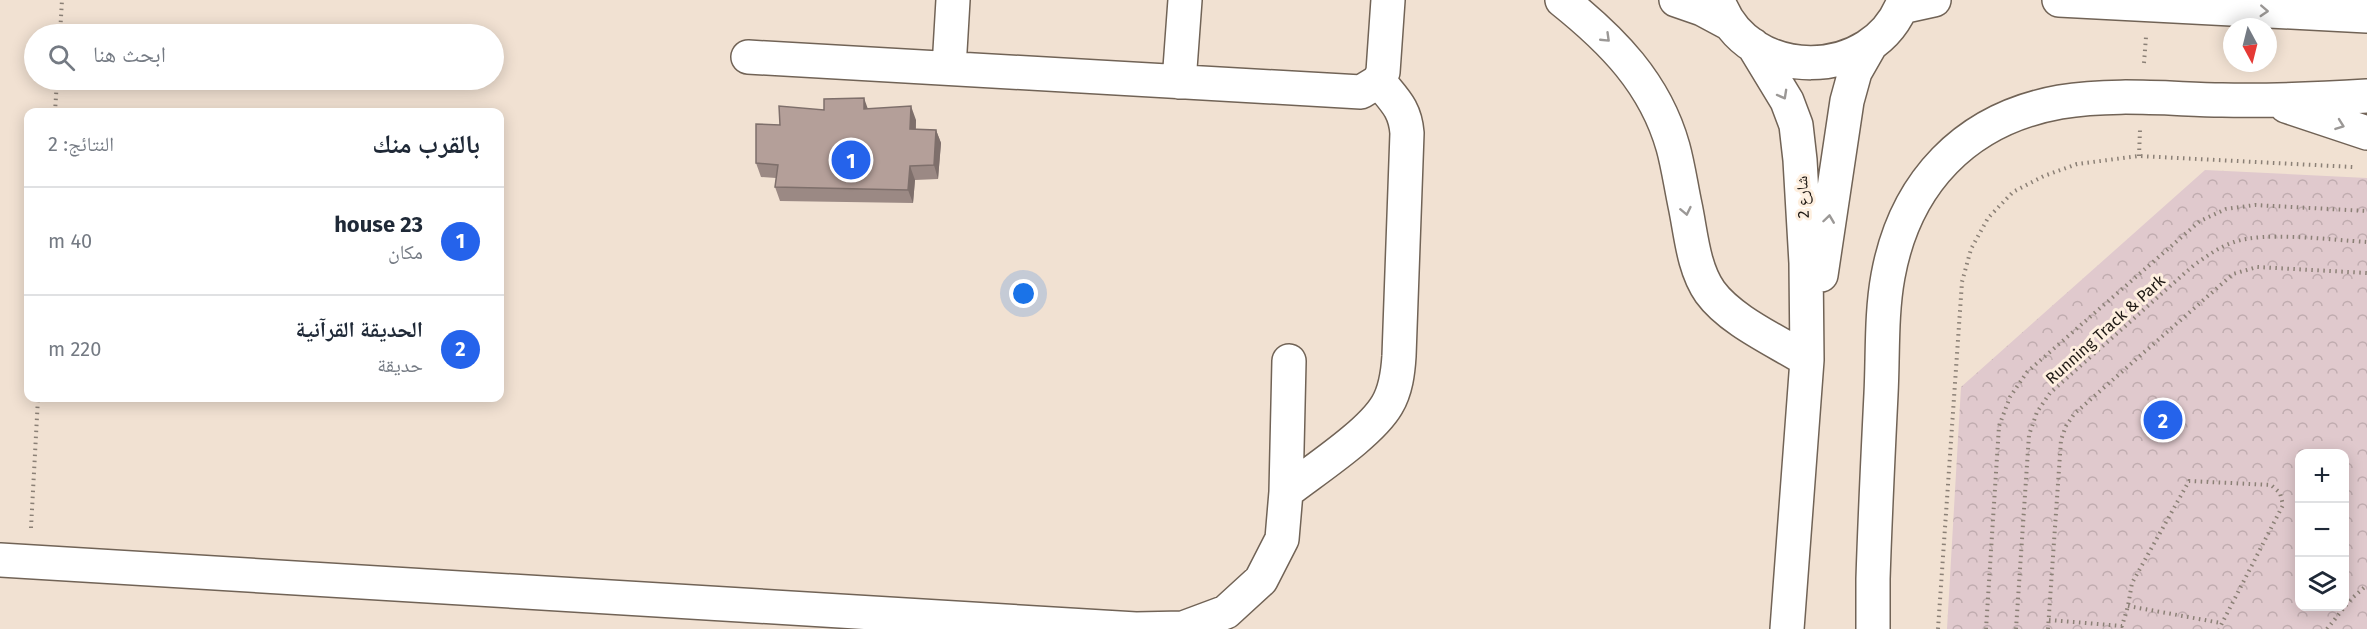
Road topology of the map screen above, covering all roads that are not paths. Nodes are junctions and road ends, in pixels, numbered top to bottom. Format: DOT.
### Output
graph roads {
  1 [pos="953,0"];
  2 [pos="1185,0"];
  3 [pos="1388,0"];
  4 [pos="1562,0"];
  5 [pos="1676,0"];
  6 [pos="1934,0"];
  7 [pos="2059,0"];
  8 [pos="1903,4"];
  9 [pos="2367,16"];
  10 [pos="1733,23"];
  11 [pos="1870,44"];
  12 [pos="748,57"];
  13 [pos="949,68"];
  14 [pos="1378,81"];
  15 [pos="1179,82"];
  16 [pos="2367,96"];
  17 [pos="2273,102"];
  18 [pos="2367,133"];
  19 [pos="1807,360"];
  20 [pos="1289,361"];
  21 [pos="1286,492"];
  22 [pos="14,561"];
  23 [pos="806,619"];
  24 [pos="1787,629"];
  25 [pos="1872,629"];
  1 -- 13 [label="street"];
  2 -- 15 [label="street"];
  3 -- 14 [label="street"];
  4 -- 19 [label="street, one-way"];
  5 -- 10 [label="street"];
  6 -- 8 [label="street"];
  7 -- 9 [label="street, one-way"];
  8 -- 11 [label="street"];
  10 -- 11 [label="street"];
  10 -- 19 [label="street, شارع 2, one-way"];
  19 -- 11 [label="street, شارع 2, one-way"];
  12 -- 13 [label="street"];
  13 -- 15 [label="street"];
  14 -- 15 [label="street"];
  14 -- 21 [label="street"];
  16 -- 17 [label="street"];
  17 -- 18 [label="street, one-way"];
  17 -- 25 [label="street"];
  19 -- 24 [label="street, شارع 2"];
  20 -- 21 [label="street"];
  21 -- 23 [label="street"];
  22 -- 23 [label="street"];
}
